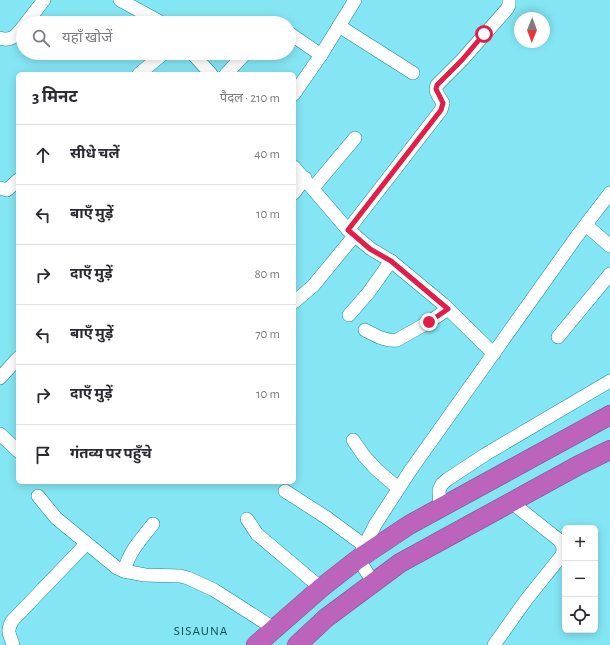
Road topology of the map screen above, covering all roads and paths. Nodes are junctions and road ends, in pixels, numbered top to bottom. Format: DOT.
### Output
graph roads {
  1 [pos="44,0"];
  2 [pos="120,0"];
  3 [pos="510,0"];
  4 [pos="351,2"];
  5 [pos="31,16"];
  6 [pos="149,16"];
  7 [pos="339,26"];
  8 [pos="16,35"];
  9 [pos="0,38"];
  10 [pos="296,38"];
  11 [pos="321,55"];
  12 [pos="156,60"];
  13 [pos="198,60"];
  14 [pos="239,60"];
  15 [pos="141,72"];
  16 [pos="209,72"];
  17 [pos="228,72"];
  18 [pos="413,73"];
  19 [pos="296,91"];
  20 [pos="355,138"];
  21 [pos="296,168"];
  22 [pos="16,182"];
  23 [pos="309,183"];
  24 [pos="0,188"];
  25 [pos="296,192"];
  26 [pos="610,193"];
  27 [pos="586,225"];
  28 [pos="352,233"];
  29 [pos="610,246"];
  30 [pos="391,261"];
  31 [pos="610,274"];
  32 [pos="296,300"];
  33 [pos="448,309"];
  34 [pos="349,315"];
  35 [pos="365,330"];
  36 [pos="558,337"];
  37 [pos="494,354"];
  38 [pos="16,360"];
  39 [pos="0,378"];
  40 [pos="610,381"];
  41 [pos="610,415"];
  42 [pos="0,434"];
  43 [pos="353,440"];
  44 [pos="16,449"];
  45 [pos="610,450"];
  46 [pos="398,488"];
  47 [pos="285,491"];
  48 [pos="38,496"];
  49 [pos="511,502"];
  50 [pos="440,508"];
  51 [pos="247,519"];
  52 [pos="153,524"];
  53 [pos="86,544"];
  54 [pos="362,553"];
  55 [pos="124,571"];
  56 [pos="374,583"];
  57 [pos="321,588"];
  58 [pos="275,629"];
  59 [pos="13,645"];
  60 [pos="256,645"];
  61 [pos="297,645"];
  62 [pos="494,645"];
  1 -- 5 [label="street"];
  2 -- 6 [label="street"];
  3 -- 28 [label="street"];
  4 -- 7 [label="street"];
  7 -- 11 [label="street"];
  7 -- 18 [label="street"];
  8 -- 9 [label="street"];
  10 -- 11 [label="street"];
  11 -- 19 [label="street"];
  12 -- 15 [label="street"];
  13 -- 16 [label="street"];
  14 -- 17 [label="street"];
  20 -- 23 [label="street"];
  21 -- 23 [label="street"];
  22 -- 24 [label="street"];
  23 -- 25 [label="street"];
  23 -- 28 [label="street"];
  26 -- 27 [label="street"];
  27 -- 29 [label="street"];
  27 -- 37 [label="street"];
  28 -- 30 [label="street"];
  28 -- 32 [label="street"];
  30 -- 33 [label="street"];
  30 -- 34 [label="street"];
  31 -- 36 [label="street"];
  33 -- 35 [label="street"];
  33 -- 37 [label="street"];
  37 -- 46 [label="street"];
  38 -- 39 [label="street"];
  40 -- 50 [label="street"];
  41 -- 50 [label="highway"];
  42 -- 44 [label="street"];
  43 -- 46 [label="street"];
  45 -- 49 [label="highway"];
  46 -- 54 [label="street"];
  47 -- 54 [label="street"];
  48 -- 53 [label="street"];
  49 -- 56 [label="highway"];
  49 -- 62 [label="street"];
  50 -- 54 [label="highway"];
  51 -- 57 [label="street"];
  52 -- 55 [label="street"];
  53 -- 55 [label="street"];
  53 -- 59 [label="street"];
  54 -- 56 [label="street"];
  54 -- 57 [label="highway"];
  55 -- 58 [label="street"];
  56 -- 61 [label="highway"];
  57 -- 58 [label="highway"];
  58 -- 60 [label="highway"];
}
